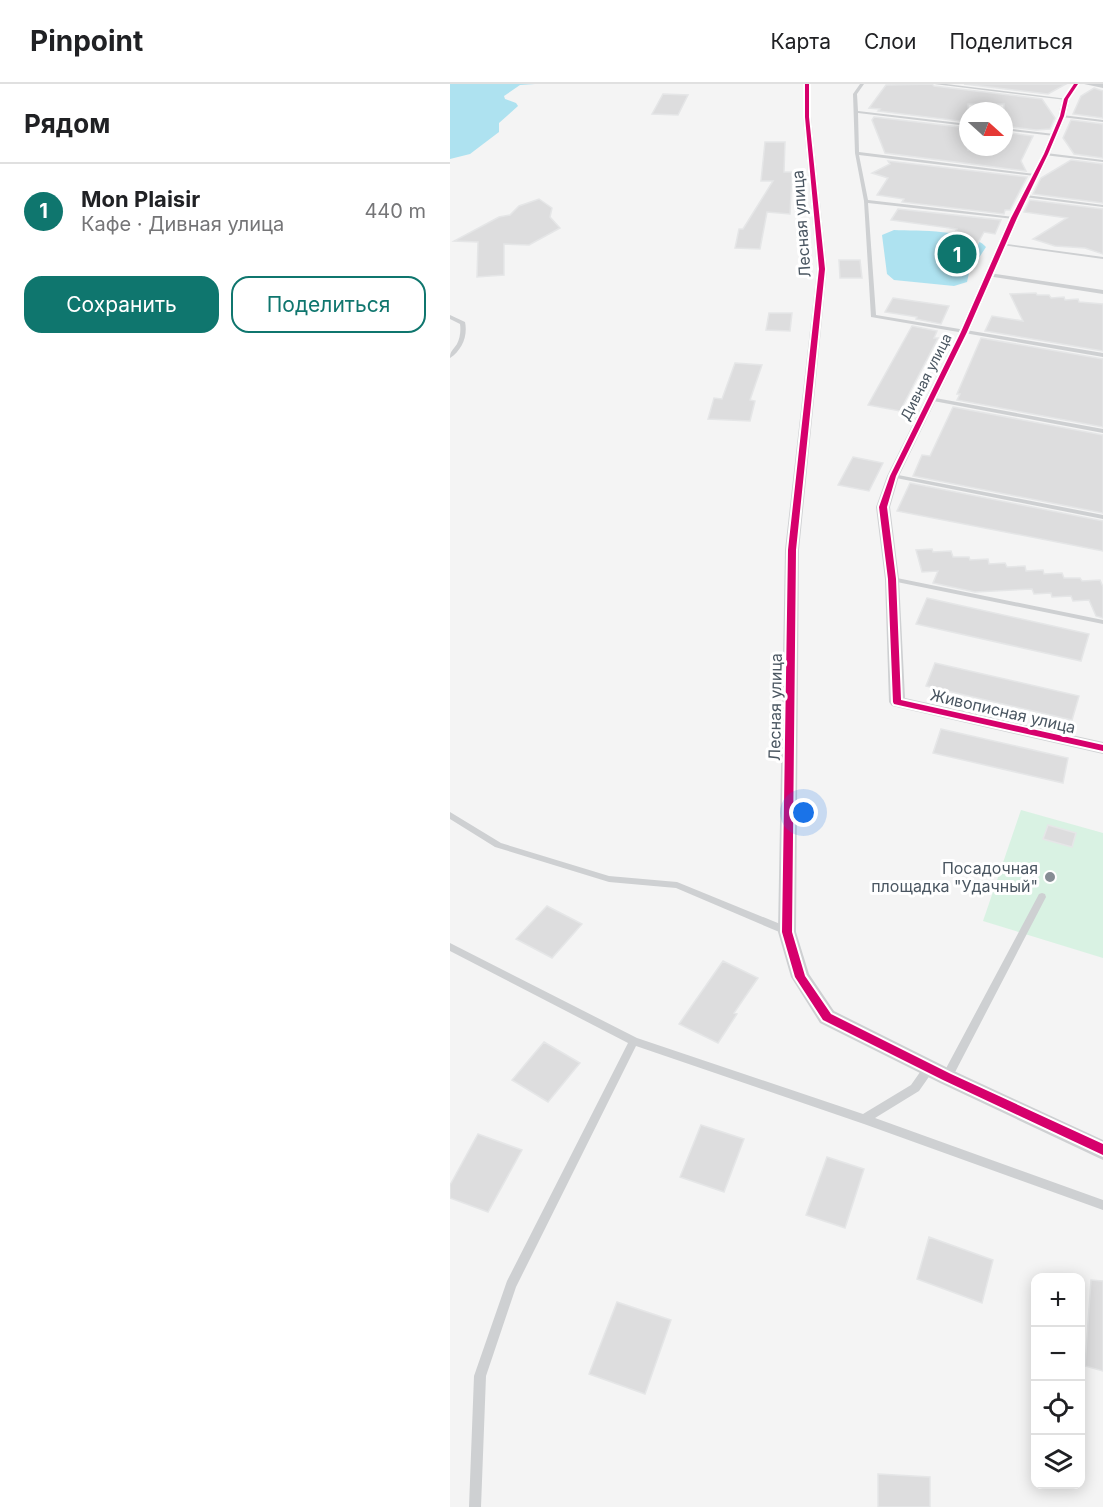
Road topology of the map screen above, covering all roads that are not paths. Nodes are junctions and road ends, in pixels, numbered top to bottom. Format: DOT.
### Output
graph roads {
  1 [pos="807,84"];
  2 [pos="862,84"];
  3 [pos="936,84"];
  4 [pos="1076,84"];
  5 [pos="1088,84"];
  6 [pos="1103,86"];
  7 [pos="1066,99"];
  8 [pos="856,112"];
  9 [pos="1062,116"];
  10 [pos="1103,121"];
  11 [pos="959,124"];
  12 [pos="1013,130"];
  13 [pos="1054,135"];
  14 [pos="857,153"];
  15 [pos="1046,154"];
  16 [pos="1103,161"];
  17 [pos="1035,175"];
  18 [pos="1026,196"];
  19 [pos="866,201"];
  20 [pos="1103,206"];
  21 [pos="1014,218"];
  22 [pos="1002,244"];
  23 [pos="1103,258"];
  24 [pos="988,275"];
  25 [pos="1103,292"];
  26 [pos="450,317"];
  27 [pos="964,332"];
  28 [pos="1103,355"];
  29 [pos="450,356"];
  30 [pos="930,399"];
  31 [pos="1103,431"];
  32 [pos="893,476"];
  33 [pos="1103,517"];
  34 [pos="892,579"];
  35 [pos="1103,622"];
  36 [pos="897,702"];
  37 [pos="1103,748"];
  38 [pos="450,815"];
  39 [pos="1042,897"];
  40 [pos="787,932"];
  41 [pos="450,947"];
  42 [pos="634,1041"];
  43 [pos="929,1068"];
  44 [pos="948,1077"];
  45 [pos="864,1119"];
  46 [pos="1103,1150"];
  47 [pos="1103,1205"];
  48 [pos="475,1507"];
  1 -- 40 [label="street, Лесная улица"];
  2 -- 8 [label="lane"];
  3 -- 7 [label="lane"];
  4 -- 7 [label="street, Дивная улица"];
  5 -- 6 [label="street"];
  7 -- 9 [label="street, Дивная улица"];
  8 -- 11 [label="lane"];
  8 -- 14 [label="lane"];
  9 -- 10 [label="lane"];
  9 -- 13 [label="street, Дивная улица"];
  12 -- 13 [label="lane"];
  13 -- 15 [label="street, Дивная улица"];
  14 -- 17 [label="lane"];
  14 -- 19 [label="lane"];
  15 -- 16 [label="lane"];
  15 -- 17 [label="street, Дивная улица"];
  17 -- 18 [label="street, Дивная улица"];
  18 -- 20 [label="lane"];
  18 -- 21 [label="street, Дивная улица"];
  19 -- 21 [label="lane"];
  19 -- 27 [label="lane"];
  21 -- 22 [label="street, Дивная улица"];
  22 -- 23 [label="lane"];
  22 -- 24 [label="street, Дивная улица"];
  24 -- 25 [label="lane"];
  24 -- 27 [label="street, Дивная улица"];
  26 -- 29 [label="lane"];
  27 -- 28 [label="lane"];
  27 -- 30 [label="street, Дивная улица"];
  30 -- 31 [label="lane"];
  30 -- 32 [label="street, Дивная улица"];
  32 -- 33 [label="lane"];
  32 -- 34 [label="street, Дивная улица"];
  34 -- 35 [label="lane"];
  34 -- 36 [label="street, Дивная улица"];
  36 -- 37 [label="street, Живописная улица"];
  38 -- 40 [label="lane"];
  39 -- 44 [label="lane"];
  40 -- 43 [label="street, Лесная улица"];
  41 -- 42 [label="lane"];
  42 -- 45 [label="lane"];
  42 -- 48 [label="lane"];
  43 -- 44 [label="street, Лесная улица"];
  43 -- 45 [label="lane"];
  44 -- 46 [label="street, Лесная улица"];
  45 -- 47 [label="lane"];
}
